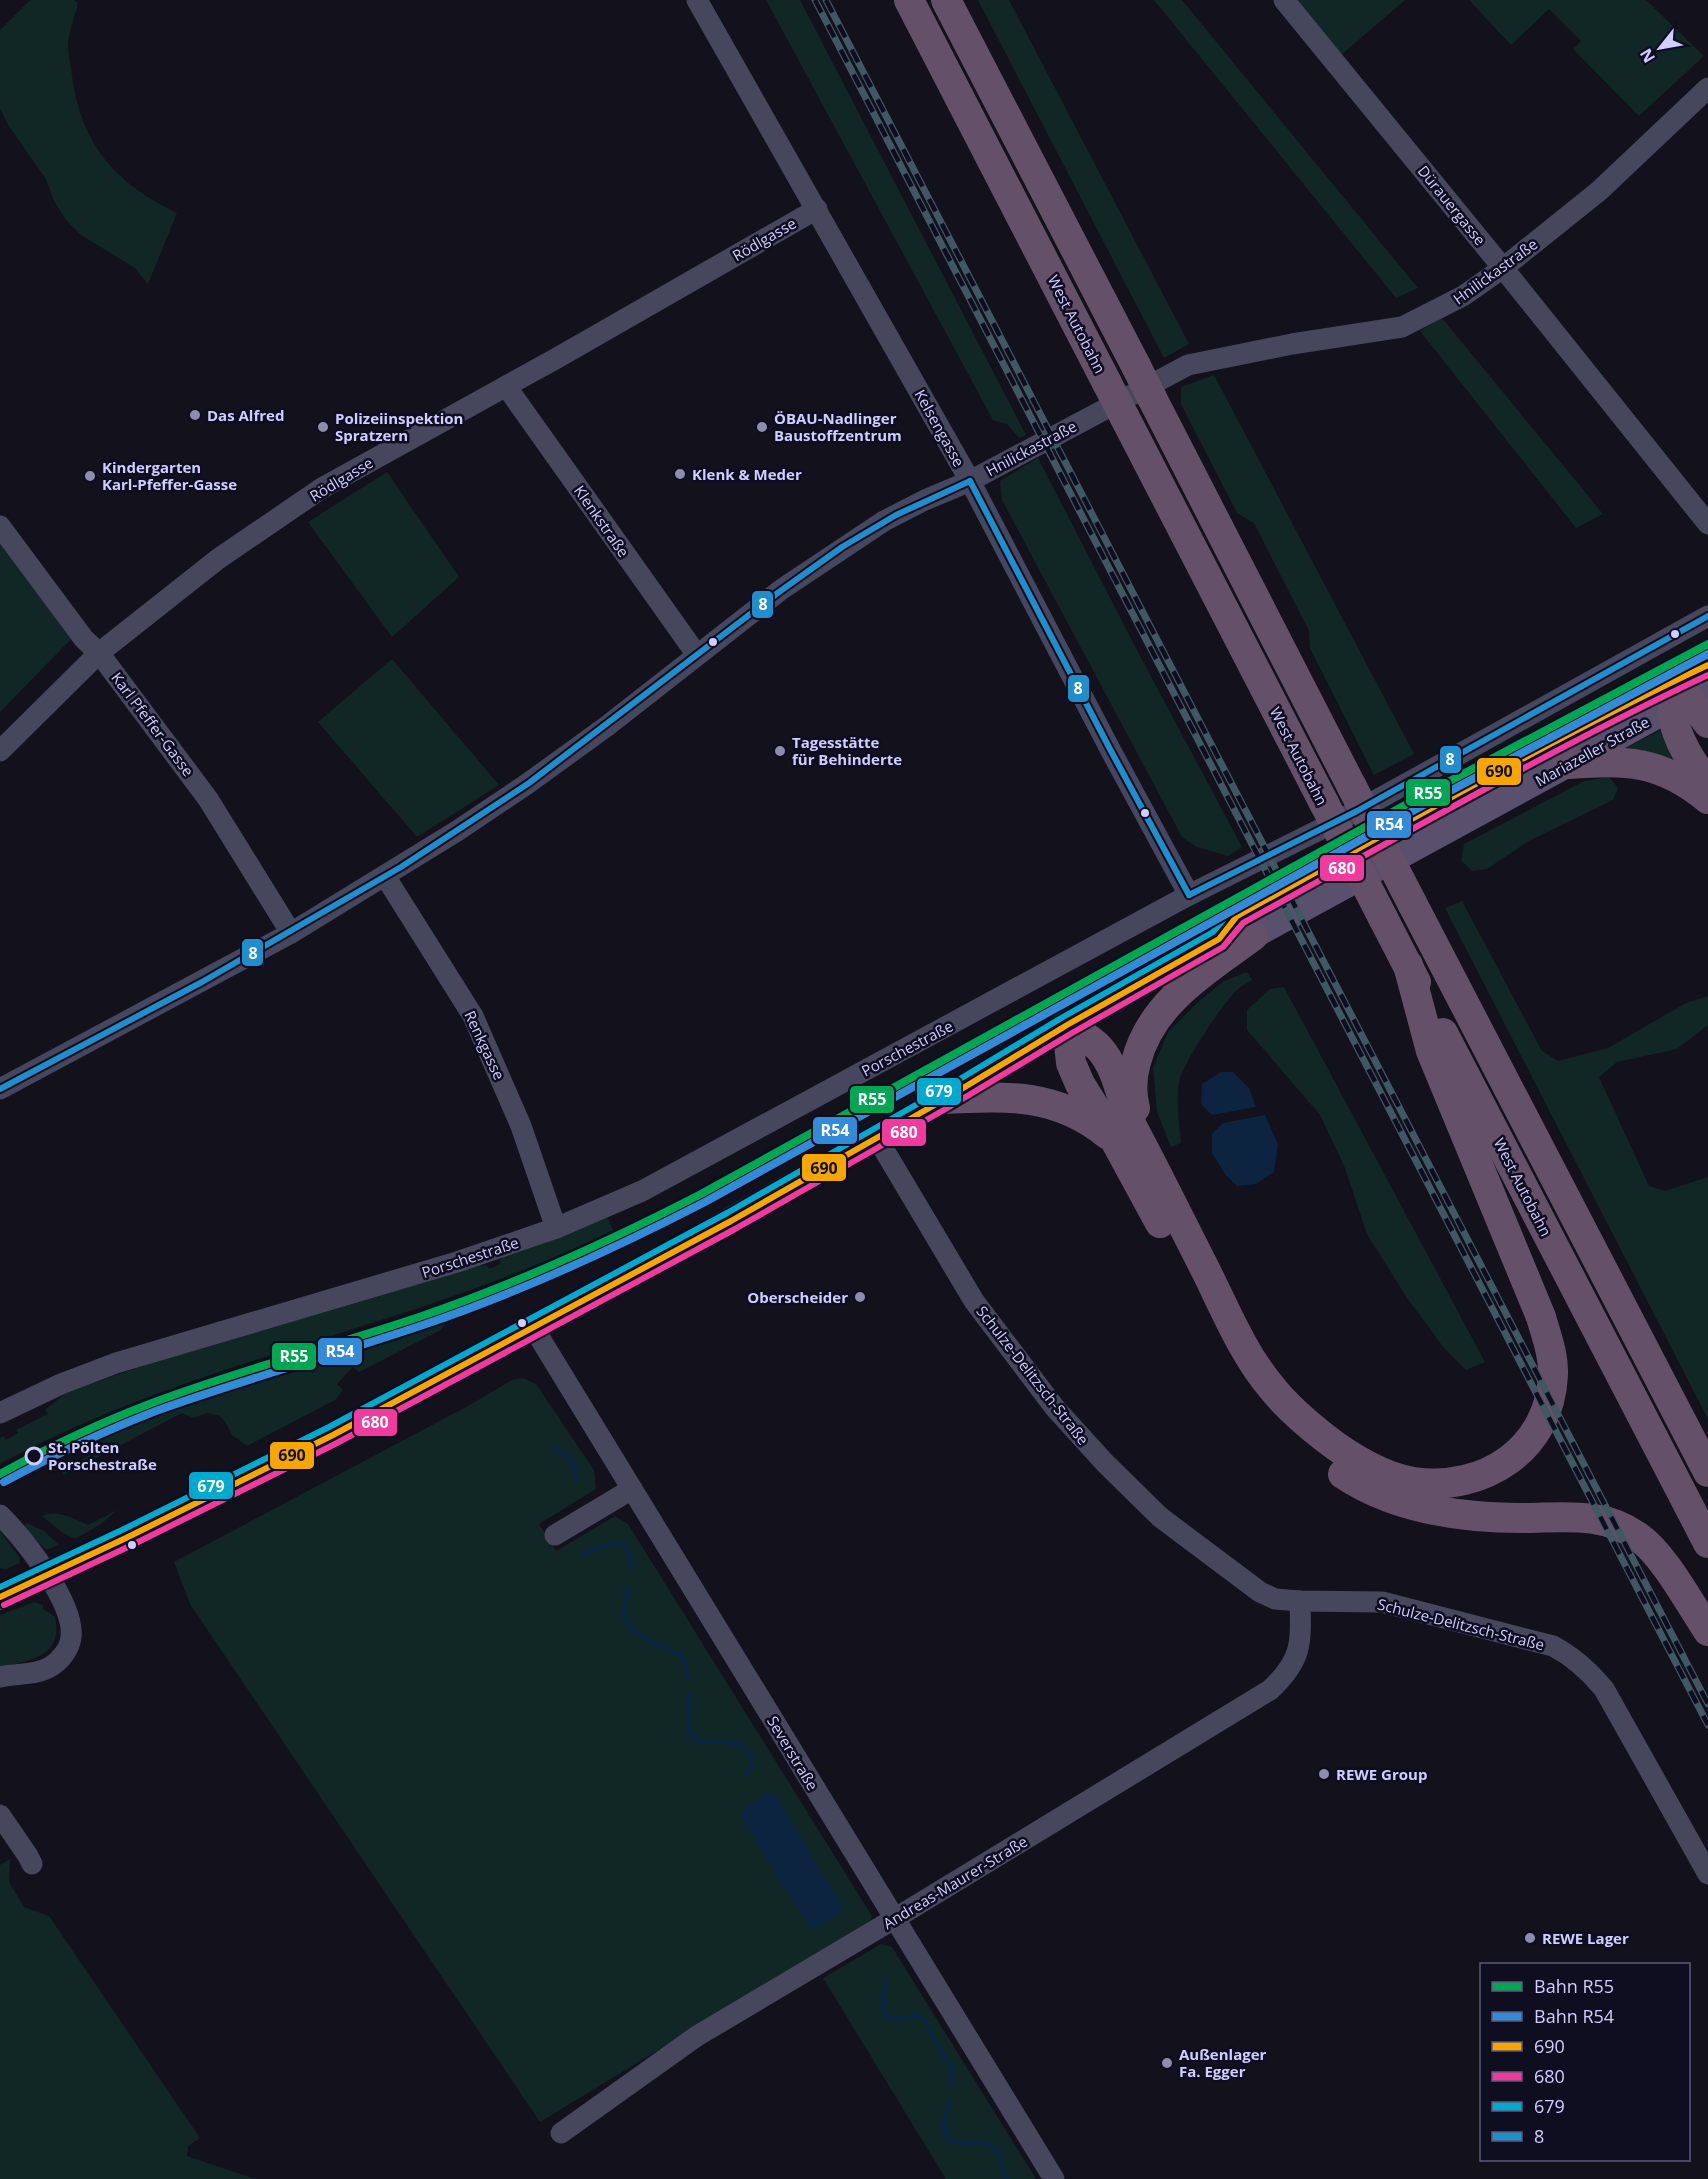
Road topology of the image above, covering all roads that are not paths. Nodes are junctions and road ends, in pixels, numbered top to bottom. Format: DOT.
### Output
graph roads {
  1 [pos="698,0"];
  2 [pos="909,0"];
  3 [pos="945,0"];
  4 [pos="1284,0"];
  5 [pos="1708,88"];
  6 [pos="817,209"];
  7 [pos="1503,268"];
  8 [pos="507,386"];
  9 [pos="970,481"];
  10 [pos="1708,524"];
  11 [pos="0,526"];
  12 [pos="1708,616"];
  13 [pos="99,653"];
  14 [pos="697,655"];
  15 [pos="1708,665"];
  16 [pos="1685,694"];
  17 [pos="1708,723"];
  18 [pos="0,751"];
  19 [pos="1568,764"];
  20 [pos="1708,784"];
  21 [pos="1708,799"];
  22 [pos="385,876"];
  23 [pos="1189,895"];
  24 [pos="291,933"];
  25 [pos="1253,936"];
  26 [pos="1220,939"];
  27 [pos="1408,965"];
  28 [pos="1067,1025"];
  29 [pos="0,1089"];
  30 [pos="945,1099"];
  31 [pos="877,1138"];
  32 [pos="1116,1142"];
  33 [pos="1148,1154"];
  34 [pos="556,1228"];
  35 [pos="533,1327"];
  36 [pos="0,1413"];
  37 [pos="1708,1472"];
  38 [pos="632,1489"];
  39 [pos="0,1515"];
  40 [pos="555,1535"];
  41 [pos="1708,1543"];
  42 [pos="48,1575"];
  43 [pos="0,1597"];
  44 [pos="1300,1601"];
  45 [pos="1708,1630"];
  46 [pos="0,1677"];
  47 [pos="0,1815"];
  48 [pos="32,1864"];
  49 [pos="1708,1874"];
  50 [pos="894,1919"];
  51 [pos="561,2133"];
  52 [pos="1054,2179"];
  1 -- 6 [label="street, Kelsengasse"];
  2 -- 27 [label="highway, West Autobahn, bridge"];
  3 -- 37 [label="highway, bridge"];
  4 -- 7 [label="street, Dürauergasse"];
  5 -- 7 [label="street, Hnilickastraße"];
  6 -- 8 [label="street, Rödlgasse"];
  6 -- 9 [label="street, Kelsengasse"];
  7 -- 9 [label="street, Hnilickastraße"];
  7 -- 10 [label="street, Dürauergasse"];
  8 -- 13 [label="street, Rödlgasse"];
  8 -- 14 [label="street, Klenkstraße"];
  9 -- 14 [label="street, Hnilickastraße"];
  9 -- 23 [label="street, Kelsengasse"];
  11 -- 13 [label="street, Karl Pfeffer-Gasse"];
  12 -- 23 [label="street, Porschestraße"];
  13 -- 18 [label="street, Rödlgasse"];
  13 -- 24 [label="street, Karl Pfeffer-Gasse"];
  14 -- 22 [label="street, Hnilickastraße"];
  15 -- 16 [label="main road, Mariazeller Straße"];
  16 -- 17 [label="highway"];
  16 -- 19 [label="main road, Mariazeller Straße"];
  16 -- 20 [label="highway"];
  16 -- 26 [label="main road, Mariazeller Straße"];
  19 -- 21 [label="highway"];
  19 -- 25 [label="main road, Mariazeller Straße"];
  22 -- 24 [label="street, Hnilickastraße"];
  22 -- 34 [label="street, Renkgasse"];
  23 -- 34 [label="street, Porschestraße"];
  24 -- 29 [label="street, Hnilickastraße"];
  25 -- 26 [label="main road, Mariazeller Straße"];
  25 -- 33 [label="highway"];
  26 -- 28 [label="main road, Mariazeller Straße"];
  27 -- 33 [label="highway"];
  27 -- 41 [label="highway, West Autobahn"];
  28 -- 30 [label="main road, Mariazeller Straße"];
  28 -- 32 [label="highway"];
  28 -- 33 [label="highway"];
  30 -- 31 [label="main road, Mariazeller Straße"];
  30 -- 32 [label="highway"];
  31 -- 35 [label="main road, Mariazeller Straße"];
  31 -- 44 [label="street, Schulze-Delitzsch-Straße"];
  32 -- 45 [label="highway"];
  34 -- 36 [label="street, Porschestraße"];
  35 -- 38 [label="street, Severstraße"];
  35 -- 42 [label="main road, Mariazeller Straße"];
  38 -- 40 [label="street"];
  38 -- 50 [label="street, Severstraße"];
  39 -- 42 [label="street"];
  42 -- 43 [label="main road, Mariazeller Straße"];
  42 -- 46 [label="street"];
  44 -- 49 [label="street, Schulze-Delitzsch-Straße"];
  44 -- 50 [label="street, Andreas-Maurer-Straße"];
  47 -- 48 [label="street"];
  50 -- 51 [label="street, Andreas-Maurer-Straße"];
  50 -- 52 [label="street, Severstraße"];
}
